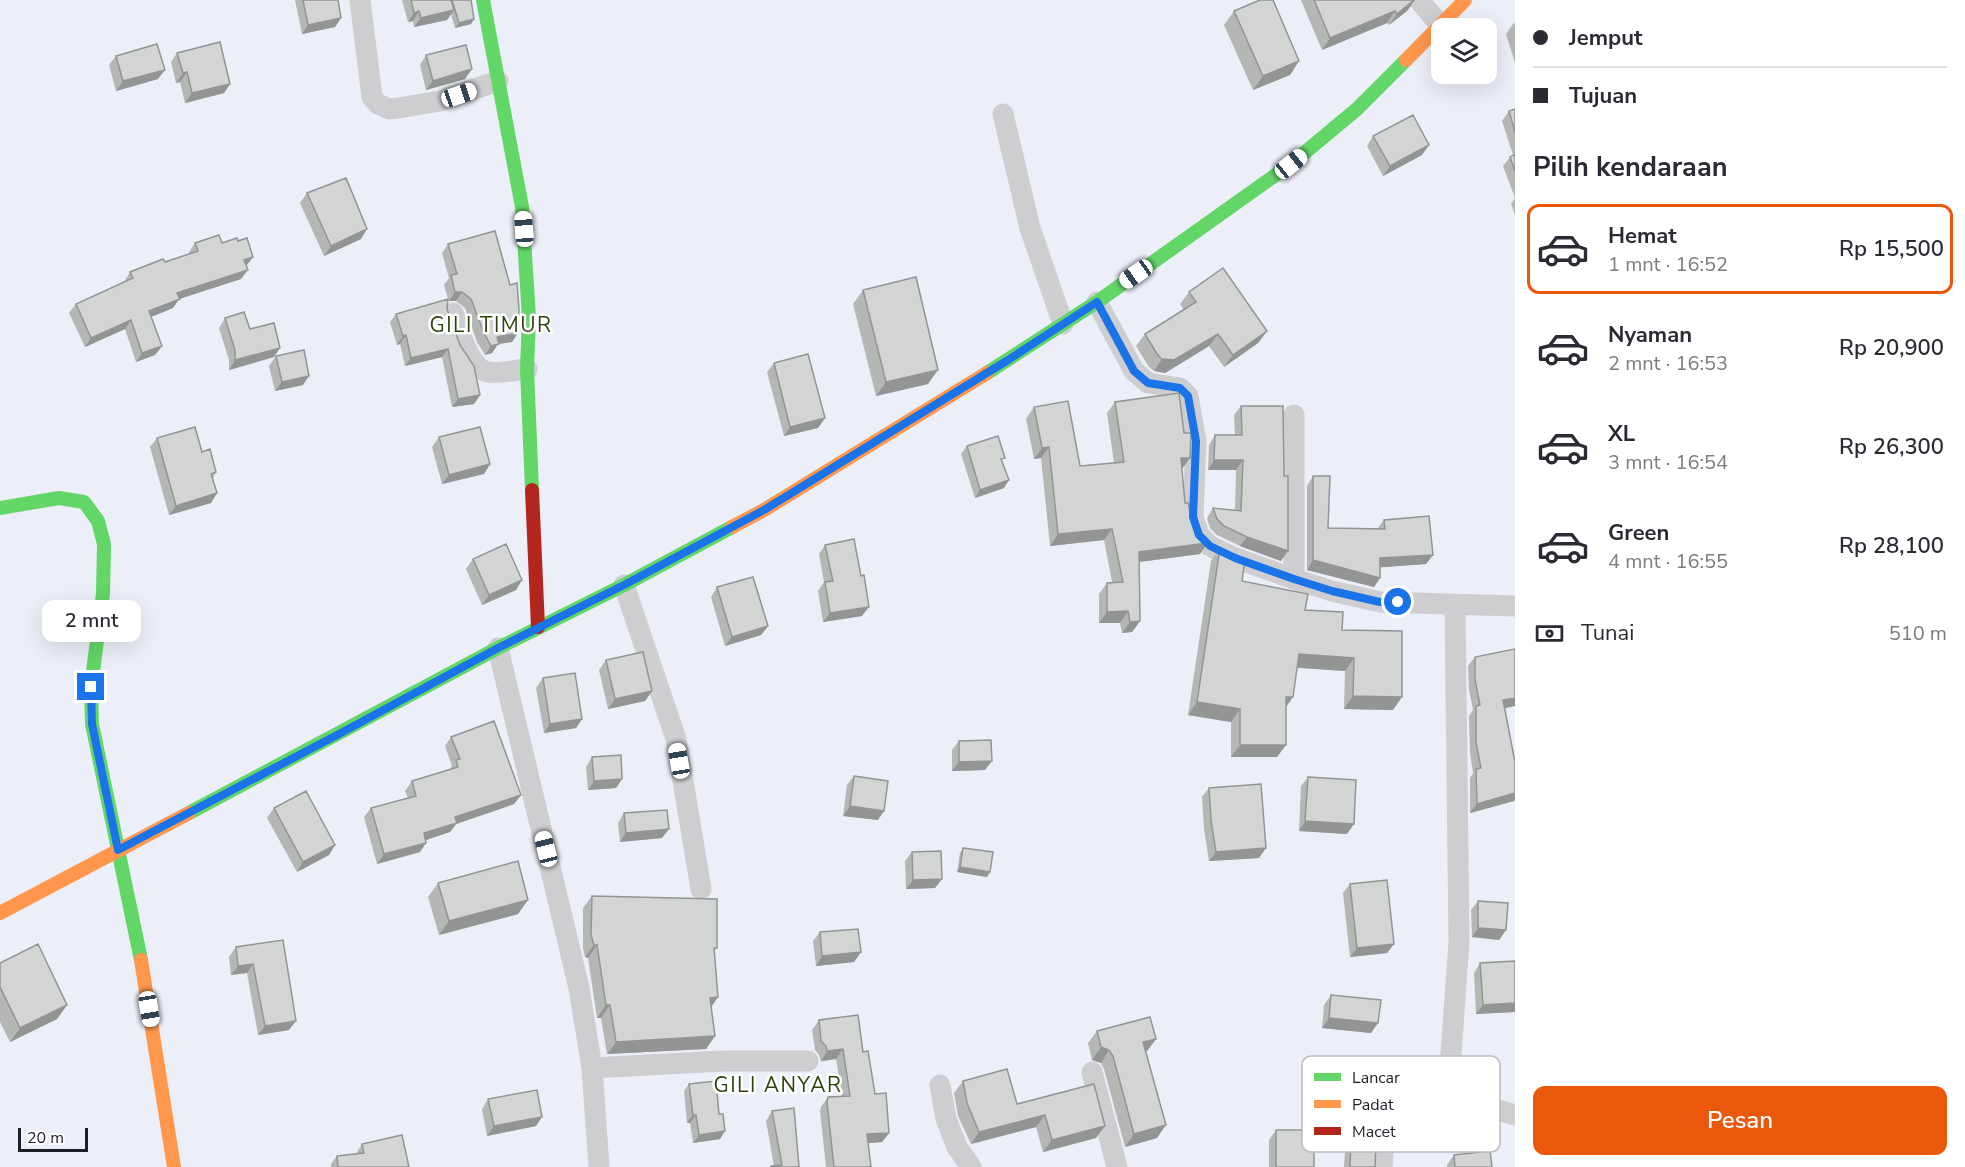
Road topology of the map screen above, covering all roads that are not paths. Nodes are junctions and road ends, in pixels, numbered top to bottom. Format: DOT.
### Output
graph roads {
  1 [pos="360,0"];
  2 [pos="483,0"];
  3 [pos="1419,0"];
  4 [pos="1465,0"];
  5 [pos="1434,18"];
  6 [pos="1448,18"];
  7 [pos="1431,36"];
  8 [pos="498,81"];
  9 [pos="1003,114"];
  10 [pos="1097,302"];
  11 [pos="453,313"];
  12 [pos="1063,324"];
  13 [pos="527,369"];
  14 [pos="1294,415"];
  15 [pos="0,508"];
  16 [pos="1294,579"];
  17 [pos="624,585"];
  18 [pos="1455,604"];
  19 [pos="1515,606"];
  20 [pos="538,627"];
  21 [pos="498,648"];
  22 [pos="118,850"];
  23 [pos="701,889"];
  24 [pos="0,913"];
  25 [pos="1451,1056"];
  26 [pos="808,1060"];
  27 [pos="592,1068"];
  28 [pos="1092,1072"];
  29 [pos="940,1085"];
  30 [pos="1500,1111"];
  31 [pos="1515,1115"];
  32 [pos="1383,1152"];
  33 [pos="174,1167"];
  34 [pos="599,1167"];
  35 [pos="971,1167"];
  36 [pos="1117,1167"];
  37 [pos="1382,1167"];
  1 -- 8 [label="street"];
  2 -- 8 [label="main road"];
  3 -- 5 [label="street"];
  4 -- 6 [label="main road"];
  7 -- 10 [label="main road"];
  8 -- 13 [label="main road"];
  9 -- 12 [label="street"];
  10 -- 12 [label="main road"];
  10 -- 16 [label="street"];
  11 -- 13 [label="street"];
  12 -- 17 [label="main road"];
  13 -- 20 [label="main road"];
  14 -- 16 [label="street"];
  15 -- 22 [label="main road"];
  16 -- 18 [label="street"];
  17 -- 20 [label="main road"];
  17 -- 23 [label="street"];
  18 -- 19 [label="street"];
  18 -- 25 [label="street"];
  20 -- 21 [label="main road"];
  21 -- 22 [label="main road"];
  21 -- 27 [label="street"];
  22 -- 24 [label="main road"];
  22 -- 33 [label="main road"];
  26 -- 27 [label="street"];
  27 -- 34 [label="street"];
  28 -- 36 [label="street"];
  29 -- 35 [label="street"];
  30 -- 31 [label="street"];
  32 -- 37 [label="street"];
}
